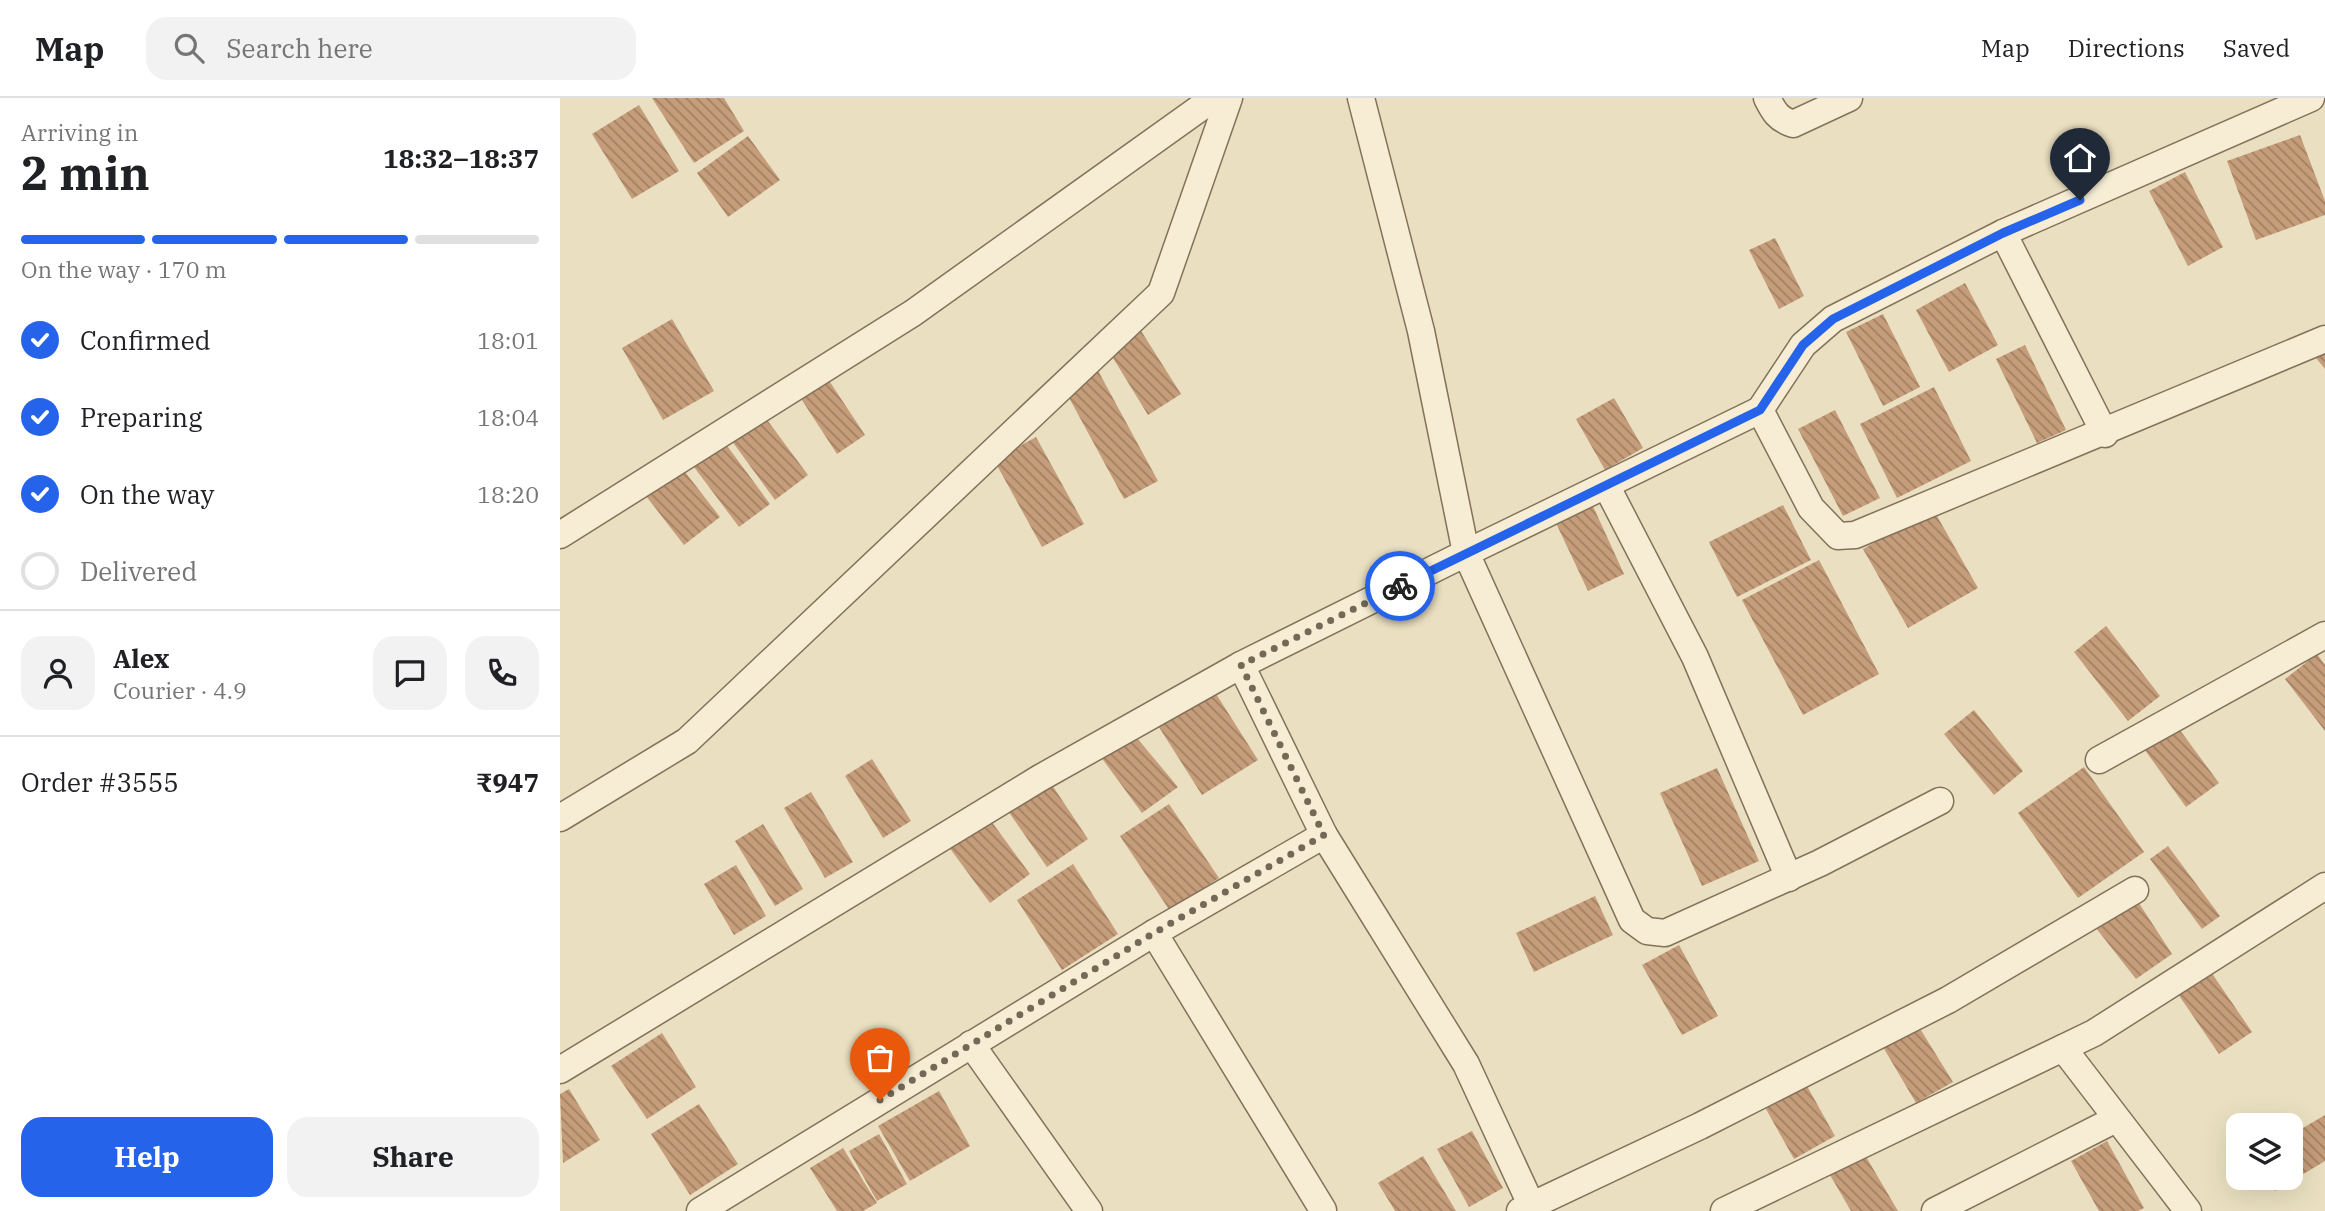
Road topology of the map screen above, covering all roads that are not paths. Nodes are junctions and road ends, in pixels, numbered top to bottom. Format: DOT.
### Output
graph roads {
  1 [pos="1214,98"];
  2 [pos="1229,98"];
  3 [pos="1361,98"];
  4 [pos="1767,98"];
  5 [pos="1849,98"];
  6 [pos="2311,98"];
  7 [pos="2003,233"];
  8 [pos="2325,339"];
  9 [pos="1760,410"];
  10 [pos="2105,433"];
  11 [pos="1607,487"];
  12 [pos="560,535"];
  13 [pos="1466,554"];
  14 [pos="2325,635"];
  15 [pos="1241,665"];
  16 [pos="2099,760"];
  17 [pos="1940,802"];
  18 [pos="560,818"];
  19 [pos="1324,835"];
  20 [pos="1788,878"];
  21 [pos="2325,886"];
  22 [pos="2135,890"];
  23 [pos="1154,933"];
  24 [pos="971,1044"];
  25 [pos="2063,1048"];
  26 [pos="560,1069"];
  27 [pos="2116,1119"];
  28 [pos="1528,1209"];
  29 [pos="1323,1210"];
  30 [pos="699,1211"];
  31 [pos="1089,1211"];
  32 [pos="1724,1211"];
  33 [pos="1935,1211"];
  34 [pos="2188,1211"];
  1 -- 12 [label="street"];
  2 -- 18 [label="street"];
  3 -- 13 [label="street"];
  4 -- 5 [label="street"];
  6 -- 7 [label="street"];
  7 -- 9 [label="street"];
  7 -- 10 [label="street"];
  8 -- 10 [label="street"];
  9 -- 10 [label="street"];
  9 -- 11 [label="street"];
  11 -- 13 [label="street"];
  11 -- 20 [label="street"];
  13 -- 15 [label="street"];
  13 -- 20 [label="street"];
  14 -- 16 [label="street"];
  15 -- 19 [label="street"];
  15 -- 26 [label="street"];
  17 -- 20 [label="street"];
  19 -- 23 [label="street"];
  19 -- 28 [label="street"];
  21 -- 25 [label="street"];
  22 -- 28 [label="street"];
  23 -- 24 [label="street"];
  23 -- 29 [label="street"];
  24 -- 30 [label="street"];
  24 -- 31 [label="street"];
  25 -- 27 [label="street"];
  25 -- 32 [label="street"];
  27 -- 33 [label="street"];
  27 -- 34 [label="street"];
}
